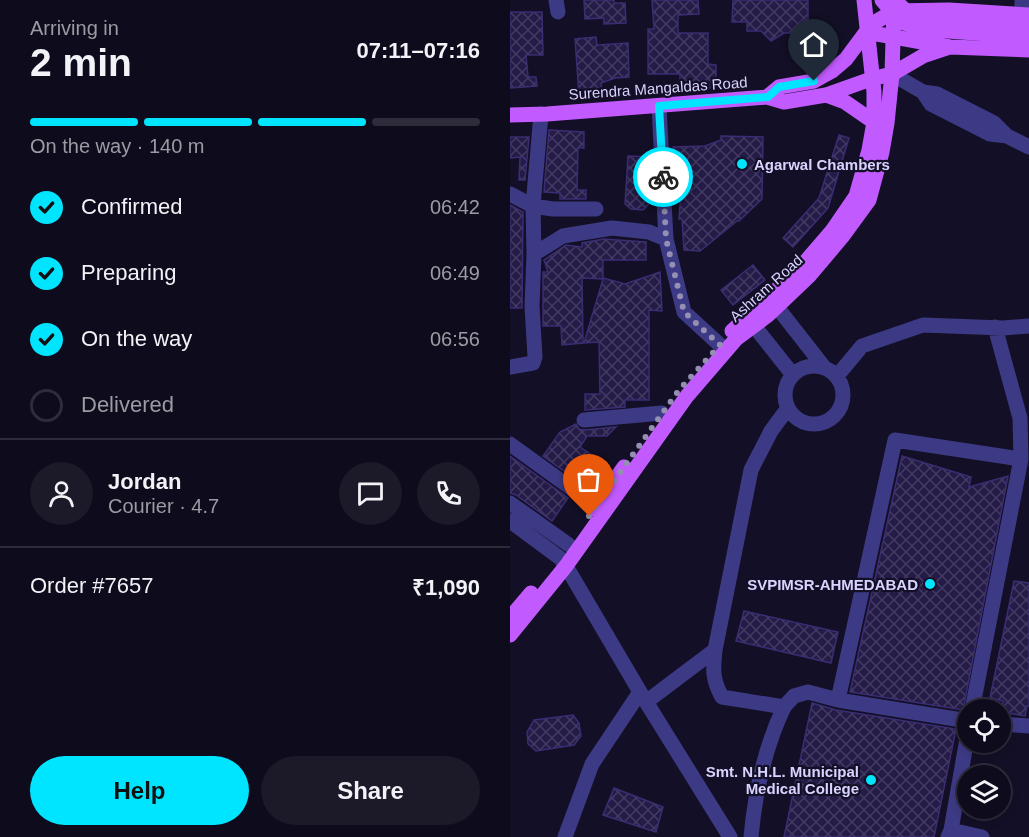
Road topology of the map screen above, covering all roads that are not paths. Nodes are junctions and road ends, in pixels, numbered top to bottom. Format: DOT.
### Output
graph roads {
  1 [pos="864,0"];
  2 [pos="882,0"];
  3 [pos="894,4"];
  4 [pos="954,5"];
  5 [pos="1025,14"];
  6 [pos="866,32"];
  7 [pos="894,37"];
  8 [pos="1029,37"];
  9 [pos="950,47"];
  10 [pos="1029,50"];
  11 [pos="892,74"];
  12 [pos="871,79"];
  13 [pos="826,95"];
  14 [pos="768,97"];
  15 [pos="659,106"];
  16 [pos="541,114"];
  17 [pos="510,115"];
  18 [pos="874,122"];
  19 [pos="1029,147"];
  20 [pos="510,194"];
  21 [pos="533,206"];
  22 [pos="596,209"];
  23 [pos="666,239"];
  24 [pos="534,254"];
  25 [pos="777,307"];
  26 [pos="751,321"];
  27 [pos="1029,326"];
  28 [pos="995,327"];
  29 [pos="722,349"];
  30 [pos="510,367"];
  31 [pos="824,367"];
  32 [pos="793,375"];
  33 [pos="837,376"];
  34 [pos="788,408"];
  35 [pos="662,413"];
  36 [pos="584,420"];
  37 [pos="510,444"];
  38 [pos="1021,459"];
  39 [pos="510,503"];
  40 [pos="596,506"];
  41 [pos="510,521"];
  42 [pos="569,545"];
  43 [pos="563,562"];
  44 [pos="510,618"];
  45 [pos="510,635"];
  46 [pos="715,650"];
  47 [pos="643,697"];
  48 [pos="974,699"];
  49 [pos="838,700"];
  50 [pos="784,707"];
  51 [pos="957,719"];
  52 [pos="1011,725"];
  53 [pos="1029,726"];
  54 [pos="964,753"];
  55 [pos="949,834"];
  56 [pos="565,837"];
  57 [pos="730,837"];
  58 [pos="751,837"];
  59 [pos="982,837"];
  1 -- 6 [label="main road, Ashram Road"];
  2 -- 8 [label="main road, bridge"];
  3 -- 4 [label="main road"];
  3 -- 5 [label="main road, bridge"];
  3 -- 6 [label="main road, Surendra Mangaldas Road"];
  3 -- 7 [label="main road, Ashram Road"];
  4 -- 5 [label="main road"];
  6 -- 7 [label="main road"];
  6 -- 12 [label="main road, Ashram Road"];
  6 -- 14 [label="main road, Surendra Mangaldas Road"];
  7 -- 9 [label="main road"];
  7 -- 11 [label="main road, Ashram Road"];
  9 -- 10 [label="main road"];
  9 -- 11 [label="main road"];
  11 -- 12 [label="main road"];
  11 -- 19 [label="street"];
  11 -- 25 [label="main road, Ashram Road"];
  12 -- 13 [label="main road"];
  12 -- 18 [label="main road, Ashram Road"];
  13 -- 14 [label="main road"];
  13 -- 18 [label="main road"];
  14 -- 15 [label="main road, Surendra Mangaldas Road"];
  15 -- 16 [label="main road, Surendra Mangaldas Road"];
  15 -- 23 [label="street"];
  16 -- 17 [label="main road, Surendra Mangaldas Road"];
  16 -- 21 [label="street"];
  18 -- 26 [label="main road, Ashram Road"];
  20 -- 21 [label="street"];
  21 -- 22 [label="street"];
  21 -- 24 [label="street"];
  23 -- 24 [label="street"];
  23 -- 29 [label="street"];
  24 -- 30 [label="street"];
  25 -- 26 [label="main road, Ashram Road"];
  25 -- 31 [label="street"];
  26 -- 29 [label="main road, Ashram Road"];
  26 -- 32 [label="street"];
  27 -- 28 [label="street"];
  28 -- 33 [label="street"];
  28 -- 38 [label="street"];
  29 -- 35 [label="main road, Ashram Road"];
  29 -- 43 [label="main road, Ashram Road"];
  31 -- 32 [label="street"];
  31 -- 33 [label="street"];
  32 -- 34 [label="street"];
  33 -- 34 [label="street"];
  34 -- 46 [label="street"];
  35 -- 36 [label="street"];
  35 -- 40 [label="main road, Ashram Road"];
  37 -- 40 [label="street"];
  38 -- 48 [label="street"];
  38 -- 49 [label="street"];
  39 -- 42 [label="street"];
  40 -- 42 [label="main road, Ashram Road"];
  41 -- 43 [label="street"];
  42 -- 43 [label="main road, Ashram Road"];
  43 -- 44 [label="main road, Ashram Road"];
  43 -- 45 [label="main road, Ashram Road"];
  43 -- 47 [label="street"];
  46 -- 47 [label="street"];
  46 -- 50 [label="street"];
  47 -- 56 [label="street"];
  47 -- 57 [label="street"];
  49 -- 50 [label="street"];
  49 -- 51 [label="street"];
  50 -- 58 [label="street"];
  52 -- 53 [label="street"];
  54 -- 55 [label="street"];
  55 -- 59 [label="street"];
}
